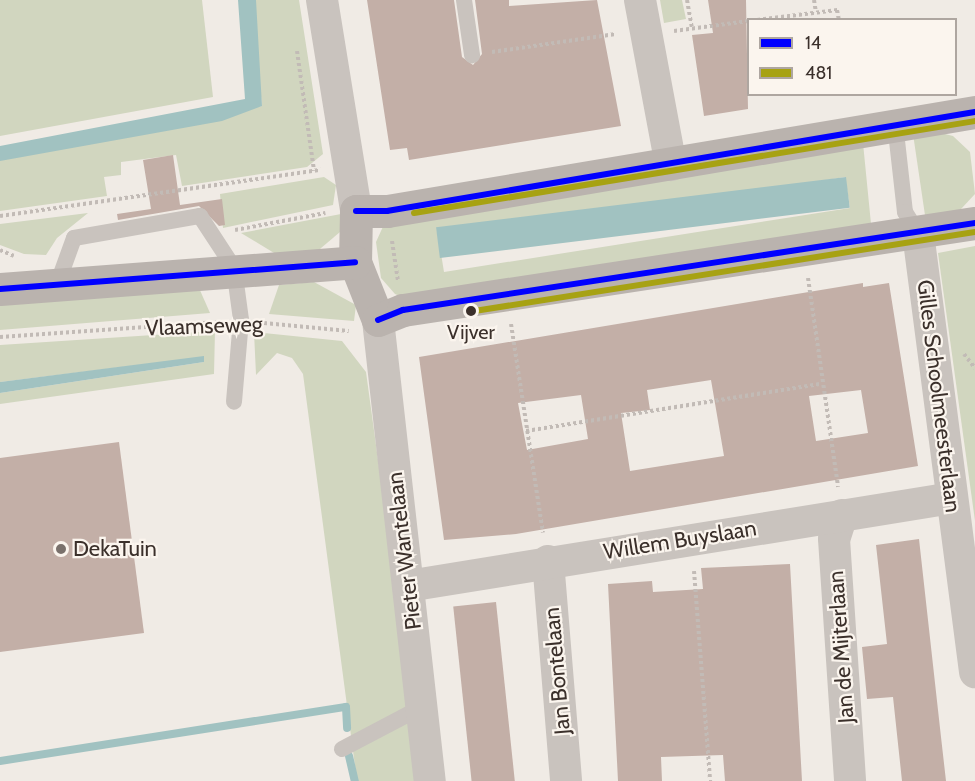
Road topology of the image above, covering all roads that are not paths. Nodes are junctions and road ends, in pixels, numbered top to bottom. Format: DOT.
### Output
graph roads {
  1 [pos="322,0"];
  2 [pos="464,0"];
  3 [pos="640,0"];
  4 [pos="472,55"];
  5 [pos="975,112"];
  6 [pos="895,123"];
  7 [pos="671,165"];
  8 [pos="372,211"];
  9 [pos="975,223"];
  10 [pos="918,233"];
  11 [pos="355,262"];
  12 [pos="234,268"];
  13 [pos="57,285"];
  14 [pos="0,289"];
  15 [pos="390,315"];
  16 [pos="234,402"];
  17 [pos="952,498"];
  18 [pos="842,515"];
  19 [pos="548,561"];
  20 [pos="408,586"];
  21 [pos="975,672"];
  22 [pos="422,708"];
  23 [pos="342,749"];
  24 [pos="430,781"];
  25 [pos="566,781"];
  26 [pos="850,781"];
  1 -- 8 [label="street"];
  2 -- 4 [label="lane"];
  3 -- 7 [label="street"];
  5 -- 6 [label="street"];
  6 -- 7 [label="street"];
  6 -- 10 [label="lane, Gilles Schoolmeesterlaan"];
  7 -- 8 [label="street"];
  8 -- 11 [label="street"];
  9 -- 10 [label="street"];
  10 -- 15 [label="street"];
  10 -- 17 [label="street, Gilles Schoolmeesterlaan"];
  11 -- 12 [label="street"];
  11 -- 15 [label="street"];
  12 -- 13 [label="street"];
  12 -- 13 [label="lane"];
  12 -- 16 [label="lane"];
  13 -- 14 [label="street"];
  15 -- 20 [label="street, Pieter Wantelaan"];
  17 -- 18 [label="street, Willem Buyslaan"];
  17 -- 21 [label="street, Gilles Schoolmeesterlaan"];
  18 -- 19 [label="street, Willem Buyslaan"];
  18 -- 26 [label="street, Jan de Mijterlaan"];
  19 -- 20 [label="street, Willem Buyslaan"];
  19 -- 25 [label="street, Jan Bontelaan"];
  20 -- 22 [label="street, Pieter Wantelaan"];
  22 -- 23 [label="lane"];
  22 -- 24 [label="street, Pieter Wantelaan"];
}
